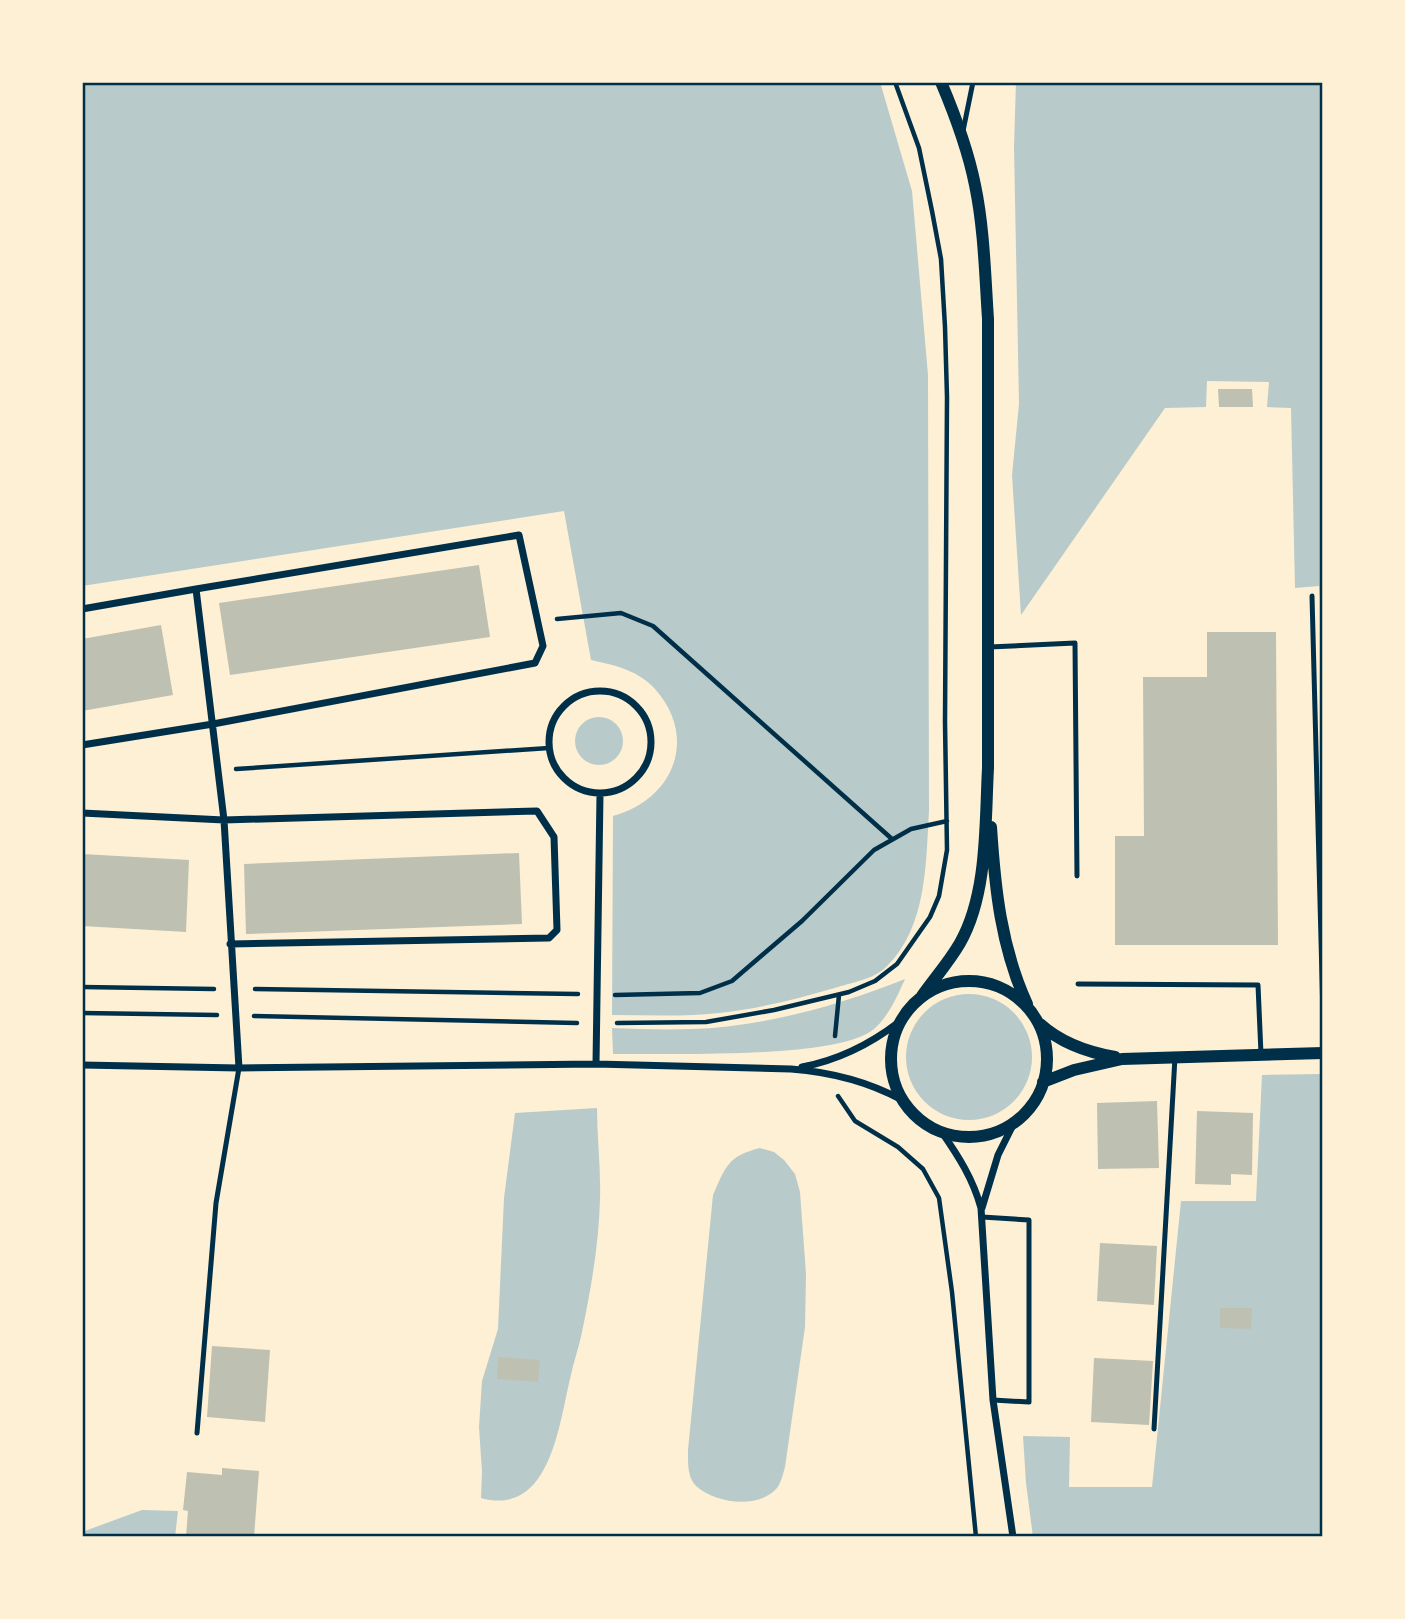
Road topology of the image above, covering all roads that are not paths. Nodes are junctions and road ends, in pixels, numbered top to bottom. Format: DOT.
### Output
graph roads {
  1 [pos="941,82"];
  2 [pos="973,82"];
  3 [pos="961,140"];
  4 [pos="196,589"];
  5 [pos="1312,596"];
  6 [pos="82,609"];
  7 [pos="989,648"];
  8 [pos="213,724"];
  9 [pos="82,745"];
  10 [pos="988,768"];
  11 [pos="600,794"];
  12 [pos="82,813"];
  13 [pos="224,820"];
  14 [pos="1077,876"];
  15 [pos="230,944"];
  16 [pos="1078,984"];
  17 [pos="922,996"];
  18 [pos="1322,997"];
  19 [pos="1034,1015"];
  20 [pos="1323,1016"];
  21 [pos="899,1022"];
  22 [pos="1323,1053"];
  23 [pos="1261,1055"];
  24 [pos="1175,1057"];
  25 [pos="1122,1059"];
  26 [pos="596,1064"];
  27 [pos="82,1065"];
  28 [pos="239,1068"];
  29 [pos="791,1069"];
  30 [pos="1043,1083"];
  31 [pos="902,1100"];
  32 [pos="1014,1123"];
  33 [pos="941,1132"];
  34 [pos="982,1213"];
  35 [pos="993,1401"];
  36 [pos="1154,1429"];
  37 [pos="197,1433"];
  38 [pos="1013,1537"];
  1 -- 3 [label="street"];
  2 -- 3 [label="lane"];
  3 -- 7 [label="street"];
  4 -- 6 [label="street"];
  4 -- 8 [label="street"];
  4 -- 8 [label="street"];
  5 -- 18 [label="lane"];
  7 -- 10 [label="street"];
  7 -- 14 [label="lane"];
  8 -- 9 [label="street"];
  8 -- 13 [label="street"];
  10 -- 17 [label="street"];
  10 -- 19 [label="street"];
  11 -- 11 [label="street"];
  11 -- 26 [label="street"];
  12 -- 13 [label="street"];
  13 -- 15 [label="street"];
  13 -- 15 [label="street"];
  15 -- 28 [label="street"];
  16 -- 23 [label="lane"];
  17 -- 19 [label="street"];
  17 -- 21 [label="street"];
  18 -- 20 [label="lane"];
  19 -- 25 [label="street"];
  19 -- 30 [label="street"];
  21 -- 29 [label="street"];
  21 -- 31 [label="street"];
  22 -- 23 [label="street"];
  23 -- 24 [label="street"];
  24 -- 25 [label="street"];
  24 -- 36 [label="lane"];
  25 -- 30 [label="street"];
  26 -- 28 [label="street"];
  26 -- 29 [label="street"];
  27 -- 28 [label="street"];
  28 -- 37 [label="lane"];
  29 -- 31 [label="street"];
  30 -- 32 [label="street"];
  31 -- 33 [label="street"];
  32 -- 33 [label="street"];
  32 -- 34 [label="street"];
  33 -- 34 [label="street"];
  34 -- 35 [label="street"];
  34 -- 35 [label="lane"];
  35 -- 38 [label="street"];
}
